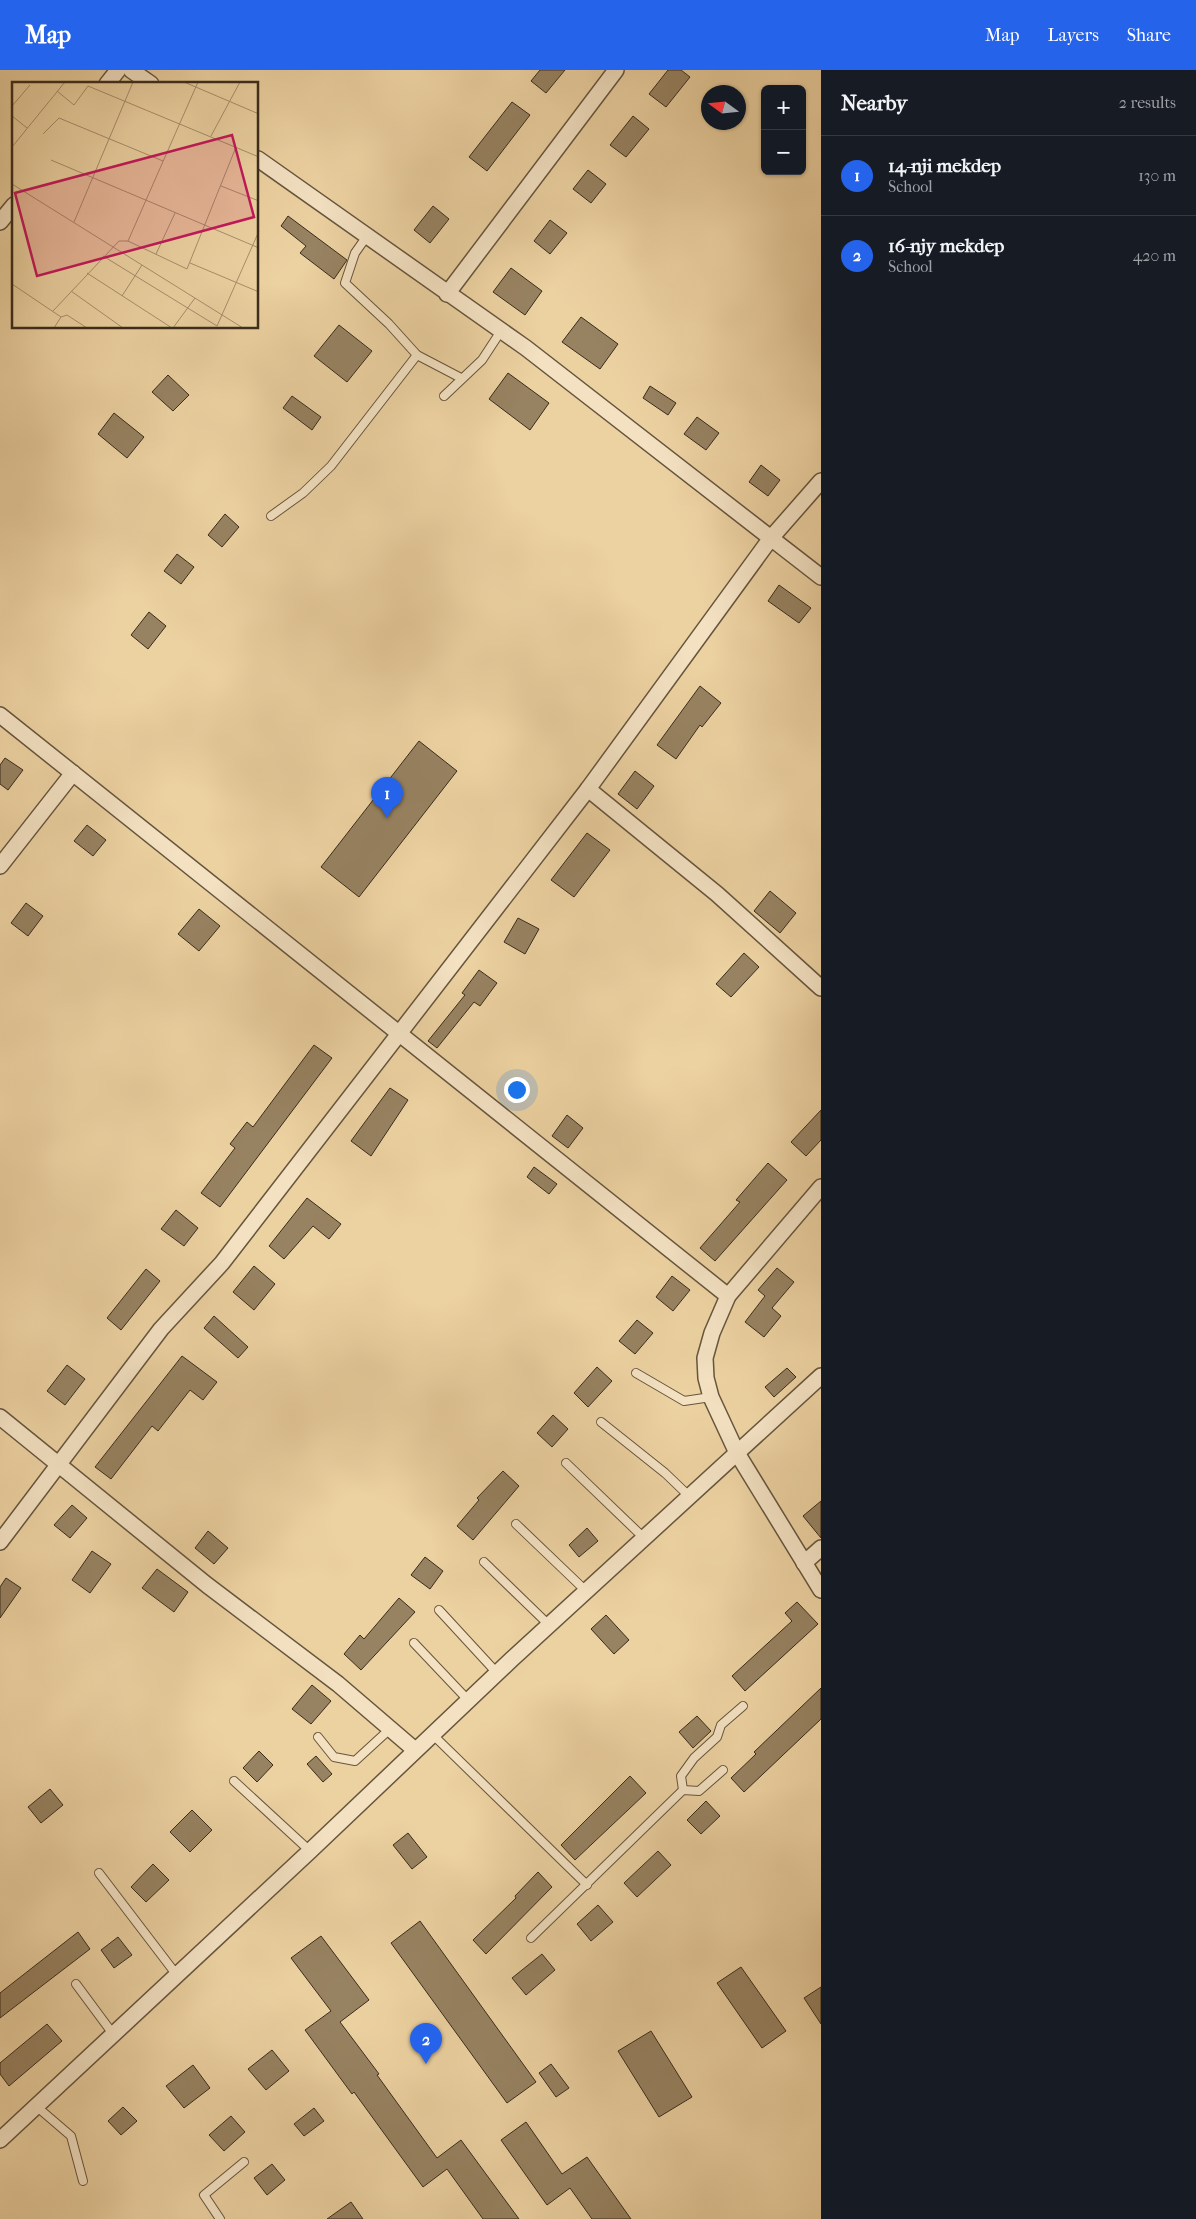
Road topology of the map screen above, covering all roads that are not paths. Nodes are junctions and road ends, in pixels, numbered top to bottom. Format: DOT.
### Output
graph roads {
  1 [pos="118,70"];
  2 [pos="131,70"];
  3 [pos="616,70"];
  4 [pos="109,82"];
  5 [pos="148,82"];
  6 [pos="259,160"];
  7 [pos="12,207"];
  8 [pos="0,222"];
  9 [pos="367,236"];
  10 [pos="448,294"];
  11 [pos="501,331"];
  12 [pos="417,355"];
  13 [pos="462,378"];
  14 [pos="444,396"];
  15 [pos="821,481"];
  16 [pos="271,516"];
  17 [pos="771,538"];
  18 [pos="821,577"];
  19 [pos="0,715"];
  20 [pos="73,773"];
  21 [pos="588,789"];
  22 [pos="0,866"];
  23 [pos="821,988"];
  24 [pos="398,1034"];
  25 [pos="821,1187"];
  26 [pos="728,1296"];
  27 [pos="636,1372"];
  28 [pos="821,1376"];
  29 [pos="711,1397"];
  30 [pos="0,1417"];
  31 [pos="601,1422"];
  32 [pos="737,1453"];
  33 [pos="566,1463"];
  34 [pos="59,1464"];
  35 [pos="690,1496"];
  36 [pos="516,1524"];
  37 [pos="644,1538"];
  38 [pos="0,1542"];
  39 [pos="821,1548"];
  40 [pos="484,1562"];
  41 [pos="804,1563"];
  42 [pos="821,1590"];
  43 [pos="586,1591"];
  44 [pos="439,1610"];
  45 [pos="549,1625"];
  46 [pos="414,1643"];
  47 [pos="497,1673"];
  48 [pos="468,1700"];
  49 [pos="743,1706"];
  50 [pos="392,1728"];
  51 [pos="432,1734"];
  52 [pos="318,1737"];
  53 [pos="415,1750"];
  54 [pos="723,1770"];
  55 [pos="234,1781"];
  56 [pos="683,1790"];
  57 [pos="310,1851"];
  58 [pos="99,1873"];
  59 [pos="586,1885"];
  60 [pos="531,1938"];
  61 [pos="176,1974"];
  62 [pos="76,1984"];
  63 [pos="113,2034"];
  64 [pos="36,2106"];
  65 [pos="0,2140"];
  66 [pos="244,2162"];
  67 [pos="83,2181"];
  68 [pos="220,2219"];
  1 -- 4 [label="street"];
  2 -- 5 [label="street"];
  3 -- 10 [label="street"];
  6 -- 9 [label="street"];
  7 -- 8 [label="street"];
  9 -- 10 [label="street"];
  9 -- 12 [label="lane"];
  10 -- 11 [label="street"];
  11 -- 13 [label="lane"];
  11 -- 17 [label="street"];
  12 -- 13 [label="lane"];
  12 -- 16 [label="lane"];
  13 -- 14 [label="lane"];
  15 -- 17 [label="street"];
  17 -- 18 [label="street"];
  17 -- 21 [label="street"];
  19 -- 20 [label="street"];
  20 -- 22 [label="street"];
  20 -- 24 [label="street"];
  21 -- 23 [label="street"];
  21 -- 24 [label="street"];
  24 -- 26 [label="street"];
  24 -- 34 [label="street"];
  25 -- 26 [label="street"];
  26 -- 29 [label="street"];
  27 -- 29 [label="lane"];
  28 -- 32 [label="street"];
  29 -- 32 [label="street"];
  30 -- 34 [label="street"];
  31 -- 35 [label="lane"];
  32 -- 35 [label="street"];
  32 -- 41 [label="street"];
  33 -- 37 [label="lane"];
  34 -- 38 [label="street"];
  34 -- 50 [label="street"];
  35 -- 37 [label="street"];
  36 -- 43 [label="lane"];
  37 -- 43 [label="street"];
  39 -- 41 [label="street"];
  40 -- 45 [label="lane"];
  41 -- 42 [label="street"];
  43 -- 45 [label="street"];
  44 -- 47 [label="lane"];
  45 -- 47 [label="street"];
  46 -- 48 [label="lane"];
  47 -- 48 [label="street"];
  48 -- 51 [label="street"];
  49 -- 56 [label="lane"];
  50 -- 52 [label="lane"];
  50 -- 53 [label="street"];
  51 -- 53 [label="street"];
  51 -- 59 [label="lane"];
  53 -- 57 [label="street"];
  54 -- 56 [label="lane"];
  55 -- 57 [label="lane"];
  56 -- 59 [label="lane"];
  57 -- 61 [label="street"];
  58 -- 61 [label="lane"];
  59 -- 60 [label="lane"];
  61 -- 63 [label="street"];
  62 -- 63 [label="lane"];
  63 -- 64 [label="street"];
  64 -- 65 [label="street"];
  64 -- 67 [label="lane"];
  66 -- 68 [label="lane"];
}
